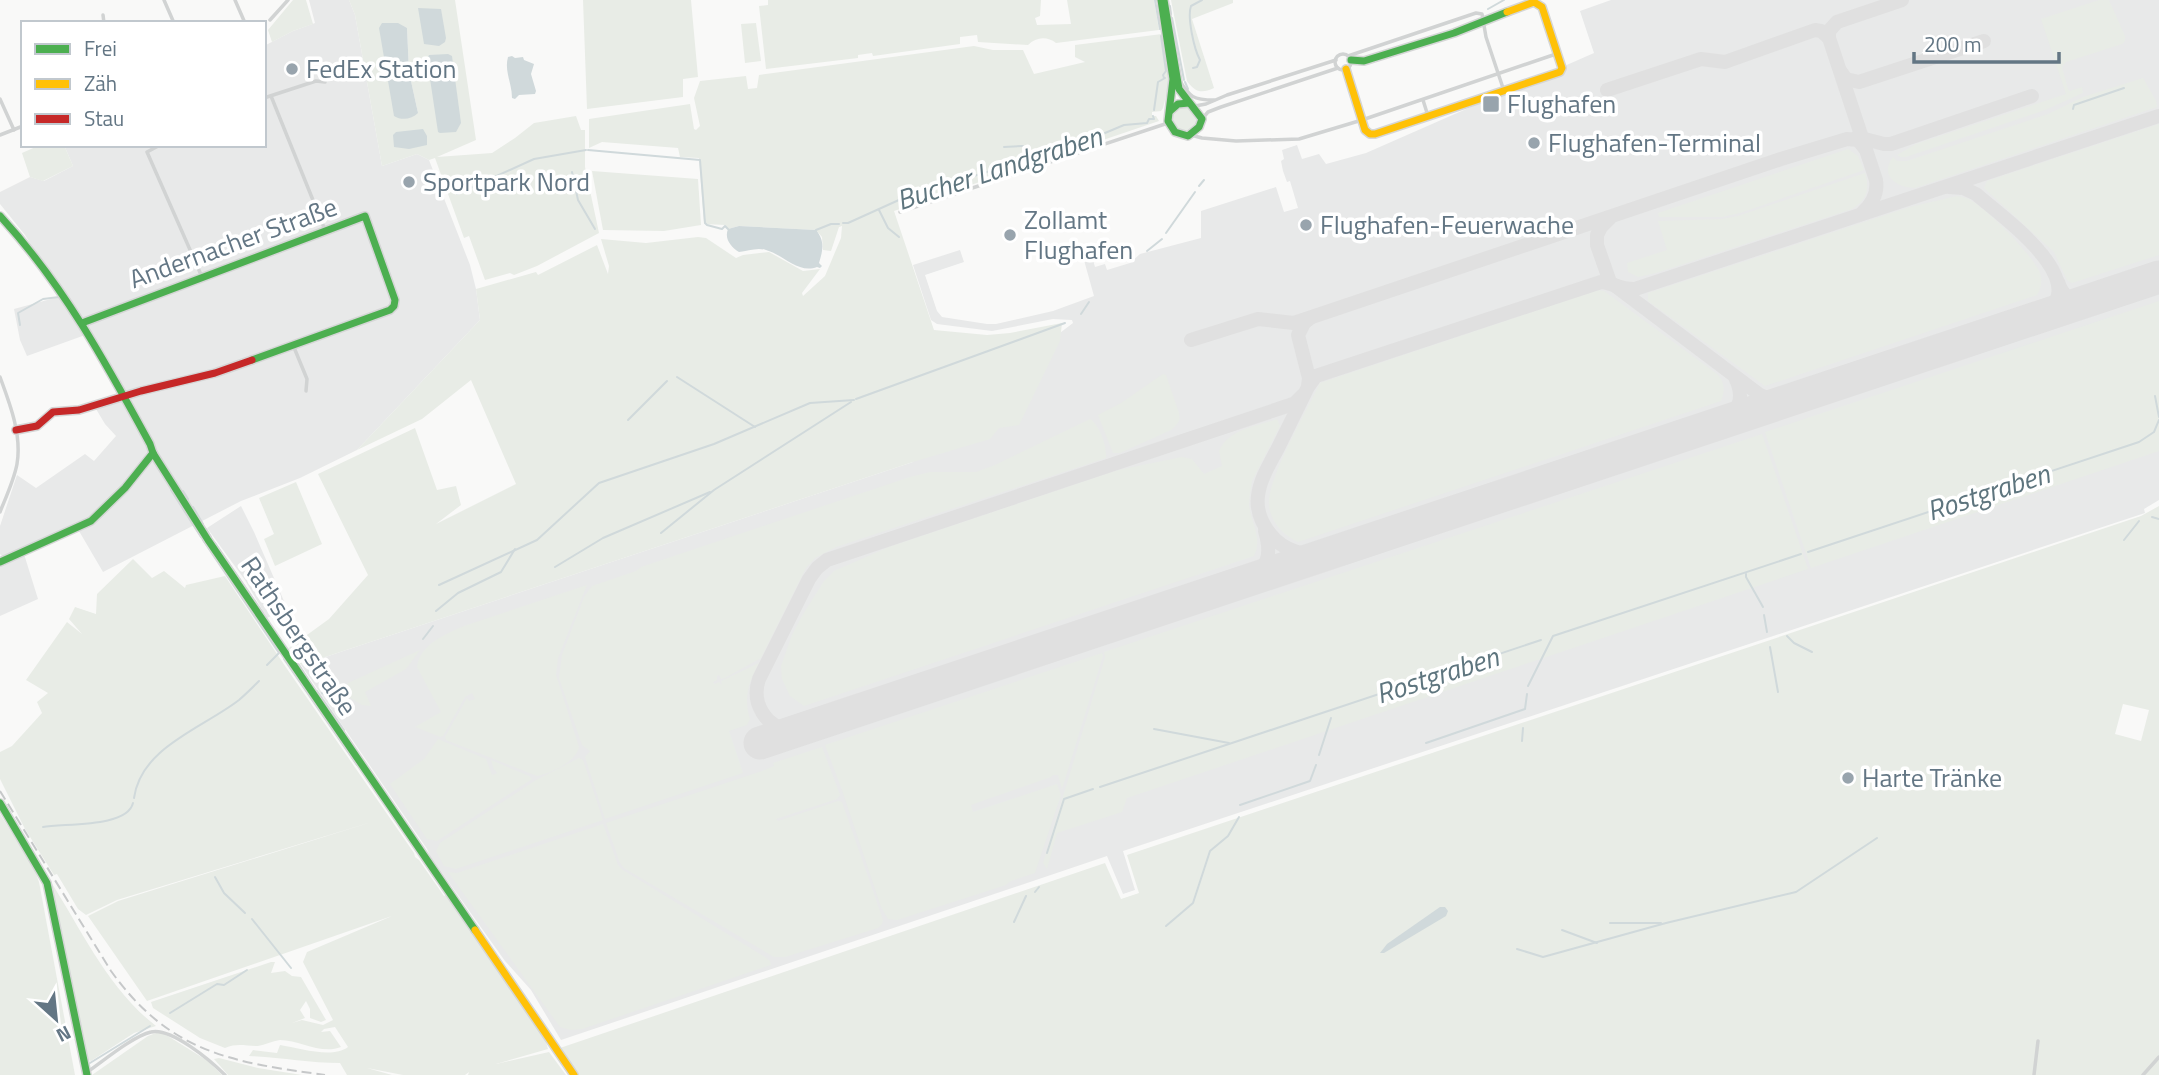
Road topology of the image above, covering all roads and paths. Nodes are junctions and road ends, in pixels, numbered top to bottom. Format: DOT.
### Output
graph roads {
  1 [pos="164,0"];
  2 [pos="235,0"];
  3 [pos="288,0"];
  4 [pos="1163,0"];
  5 [pos="103,15"];
  6 [pos="270,20"];
  7 [pos="1484,20"];
  8 [pos="104,21"];
  9 [pos="173,21"];
  10 [pos="244,21"];
  11 [pos="1558,53"];
  12 [pos="1349,58"];
  13 [pos="1336,60"];
  14 [pos="1342,69"];
  15 [pos="1176,74"];
  16 [pos="1499,74"];
  17 [pos="325,82"];
  18 [pos="1504,91"];
  19 [pos="271,96"];
  20 [pos="266,98"];
  21 [pos="0,99"];
  22 [pos="1216,100"];
  23 [pos="1423,100"];
  24 [pos="1192,104"];
  25 [pos="1169,113"];
  26 [pos="1428,116"];
  27 [pos="1202,119"];
  28 [pos="1362,120"];
  29 [pos="1168,123"];
  30 [pos="21,127"];
  31 [pos="14,130"];
  32 [pos="0,135"];
  33 [pos="1191,135"];
  34 [pos="156,147"];
  35 [pos="900,212"];
  36 [pos="0,216"];
  37 [pos="325,230"];
  38 [pos="202,276"];
  39 [pos="82,323"];
  40 [pos="293,345"];
  41 [pos="0,377"];
  42 [pos="306,391"];
  43 [pos="124,397"];
  44 [pos="16,430"];
  45 [pos="153,453"];
  46 [pos="0,512"];
  47 [pos="0,562"];
  48 [pos="0,803"];
  49 [pos="2038,1041"];
  50 [pos="2159,1057"];
  51 [pos="87,1074"];
  52 [pos="225,1075"];
  53 [pos="574,1075"];
  54 [pos="2034,1075"];
  55 [pos="2143,1075"];
  1 -- 9 [label="street"];
  2 -- 10 [label="street"];
  3 -- 6 [label="street"];
  4 -- 15 [label="street"];
  4 -- 25 [label="street"];
  5 -- 8 [label="street"];
  7 -- 11 [label="street"];
  7 -- 12 [label="street"];
  7 -- 12 [label="street"];
  7 -- 16 [label="street"];
  11 -- 16 [label="street"];
  11 -- 18 [label="street"];
  12 -- 13 [label="street"];
  12 -- 14 [label="street"];
  13 -- 14 [label="street"];
  13 -- 22 [label="street"];
  14 -- 27 [label="street"];
  14 -- 28 [label="street"];
  15 -- 22 [label="street"];
  15 -- 24 [label="street"];
  16 -- 18 [label="street"];
  16 -- 23 [label="street"];
  17 -- 19 [label="street"];
  18 -- 26 [label="street"];
  19 -- 20 [label="street"];
  19 -- 37 [label="street"];
  21 -- 31 [label="street"];
  22 -- 24 [label="street"];
  23 -- 26 [label="street"];
  23 -- 28 [label="street"];
  24 -- 25 [label="street"];
  24 -- 27 [label="street"];
  25 -- 29 [label="street"];
  26 -- 28 [label="street"];
  27 -- 33 [label="street"];
  28 -- 33 [label="street"];
  29 -- 33 [label="street"];
  29 -- 35 [label="street"];
  30 -- 31 [label="street"];
  31 -- 32 [label="street"];
  34 -- 38 [label="street"];
  36 -- 39 [label="street, Rathsbergstraße"];
  37 -- 38 [label="street, Andernacher Straße"];
  37 -- 40 [label="street, Andernacher Straße"];
  38 -- 39 [label="street, Andernacher Straße"];
  39 -- 43 [label="street, Rathsbergstraße"];
  40 -- 42 [label="street"];
  40 -- 43 [label="street, Andernacher Straße"];
  41 -- 44 [label="street"];
  43 -- 44 [label="street, Andernacher Straße"];
  43 -- 45 [label="street, Rathsbergstraße"];
  44 -- 46 [label="street"];
  45 -- 47 [label="street"];
  45 -- 53 [label="street, Rathsbergstraße"];
  48 -- 51 [label="street"];
  49 -- 54 [label="street"];
  50 -- 55 [label="street"];
  51 -- 52 [label="street"];
}
